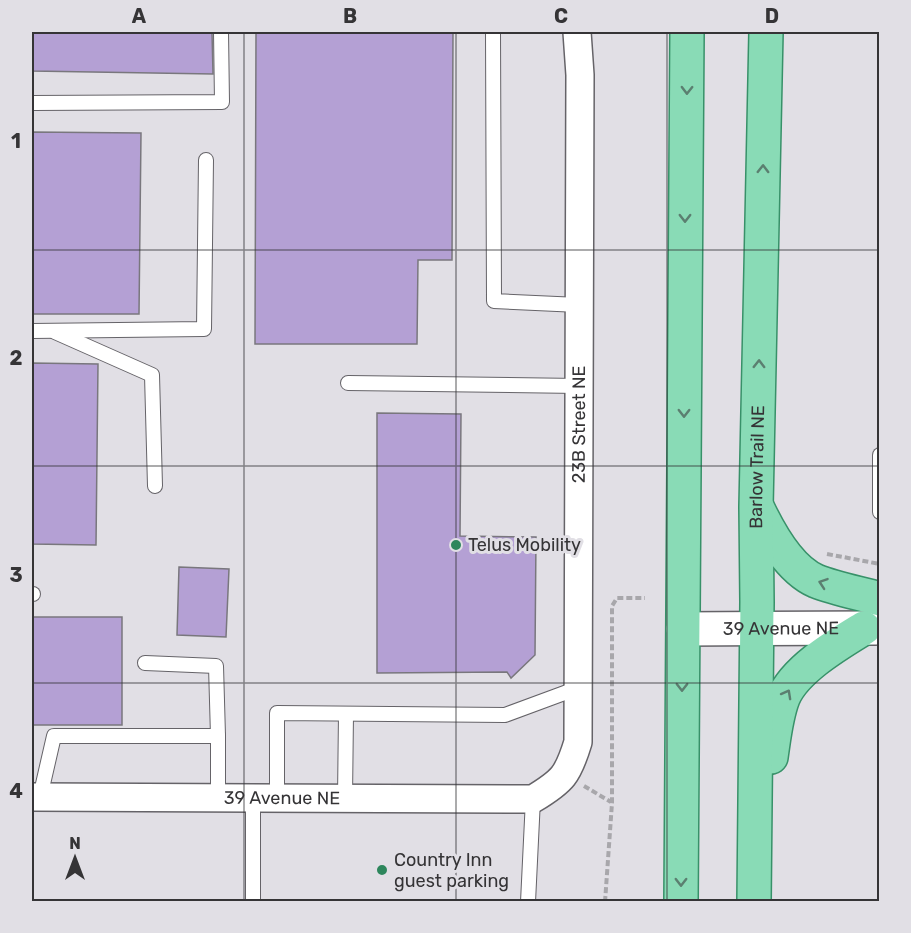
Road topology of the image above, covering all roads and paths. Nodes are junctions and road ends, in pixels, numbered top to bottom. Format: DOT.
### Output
graph roads {
  1 [pos="221,32"];
  2 [pos="493,32"];
  3 [pos="577,32"];
  4 [pos="687,32"];
  5 [pos="766,32"];
  6 [pos="32,103"];
  7 [pos="206,160"];
  8 [pos="579,305"];
  9 [pos="51,330"];
  10 [pos="32,331"];
  11 [pos="348,383"];
  12 [pos="579,386"];
  13 [pos="879,455"];
  14 [pos="155,486"];
  15 [pos="756,507"];
  16 [pos="879,512"];
  17 [pos="819,552"];
  18 [pos="879,564"];
  19 [pos="645,598"];
  20 [pos="879,599"];
  21 [pos="757,628"];
  22 [pos="872,628"];
  23 [pos="682,629"];
  24 [pos="146,663"];
  25 [pos="578,688"];
  26 [pos="346,714"];
  27 [pos="218,736"];
  28 [pos="564,774"];
  29 [pos="36,797"];
  30 [pos="218,797"];
  31 [pos="265,798"];
  32 [pos="345,798"];
  33 [pos="533,799"];
  34 [pos="612,802"];
  35 [pos="754,853"];
  36 [pos="254,902"];
  37 [pos="528,902"];
  38 [pos="605,902"];
  39 [pos="681,902"];
  40 [pos="754,902"];
  1 -- 6 [label="lane"];
  2 -- 8 [label="lane"];
  3 -- 8 [label="street, 23B Street NE"];
  4 -- 23 [label="main road, one-way"];
  15 -- 5 [label="main road, Barlow Trail NE, one-way"];
  7 -- 9 [label="lane"];
  8 -- 12 [label="street, 23B Street NE"];
  9 -- 10 [label="lane"];
  9 -- 14 [label="lane"];
  11 -- 12 [label="lane"];
  12 -- 25 [label="street, 23B Street NE"];
  13 -- 16 [label="lane"];
  20 -- 15 [label="main road, one-way"];
  15 -- 21 [label="main road, Barlow Trail NE"];
  17 -- 18 [label="path"];
  19 -- 34 [label="path"];
  21 -- 22 [label="street, 39 Avenue NE"];
  21 -- 23 [label="street, 39 Avenue NE"];
  21 -- 35 [label="main road, Barlow Trail NE"];
  35 -- 22 [label="main road, one-way"];
  23 -- 39 [label="main road, one-way"];
  24 -- 27 [label="lane"];
  25 -- 26 [label="lane"];
  25 -- 28 [label="street, 23B Street NE"];
  26 -- 31 [label="lane"];
  26 -- 32 [label="lane"];
  27 -- 29 [label="lane"];
  27 -- 30 [label="lane"];
  28 -- 33 [label="street, 23B Street NE"];
  28 -- 34 [label="path"];
  29 -- 30 [label="street, 39 Avenue NE"];
  30 -- 31 [label="street, 39 Avenue NE"];
  31 -- 32 [label="street, 39 Avenue NE"];
  31 -- 36 [label="lane"];
  32 -- 33 [label="street, 39 Avenue NE"];
  33 -- 37 [label="lane"];
  34 -- 38 [label="path"];
  35 -- 40 [label="main road, Barlow Trail NE"];
}
